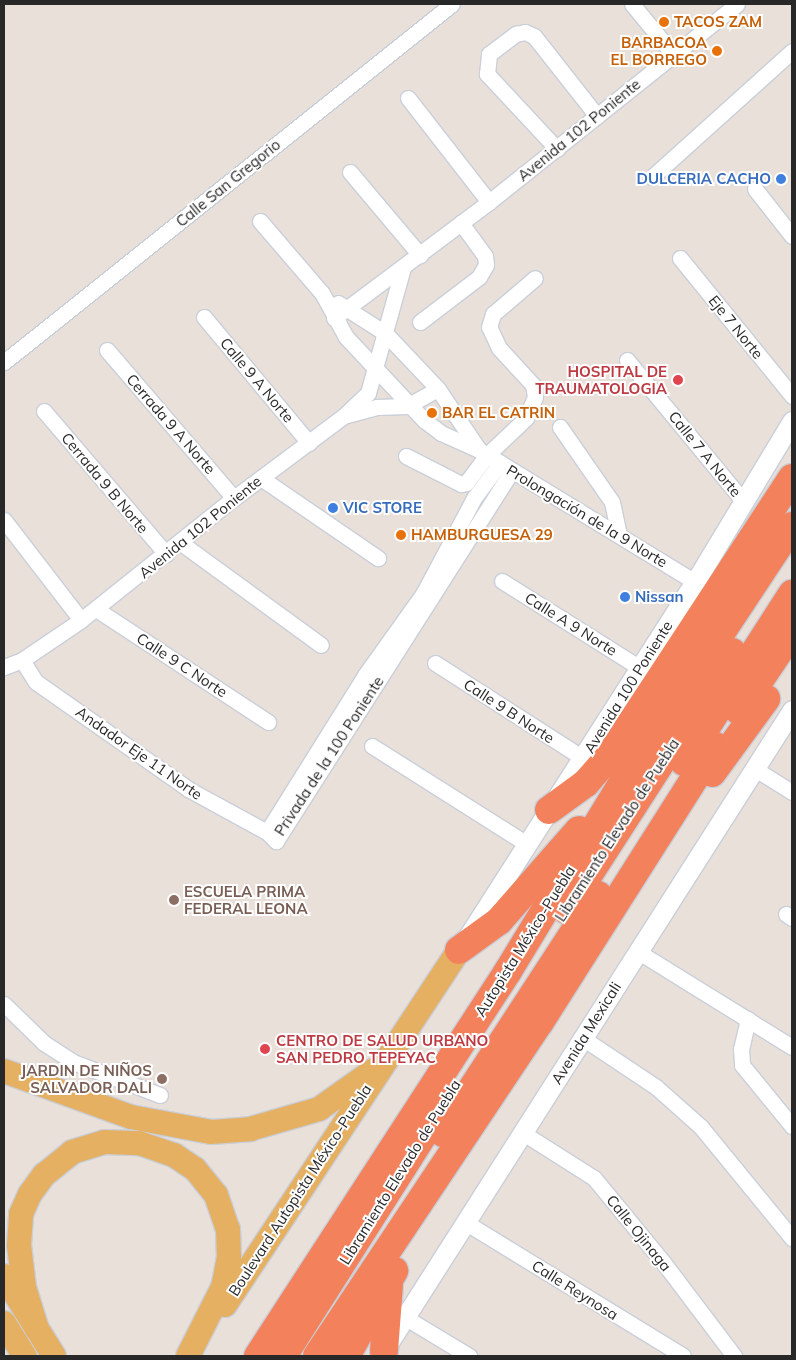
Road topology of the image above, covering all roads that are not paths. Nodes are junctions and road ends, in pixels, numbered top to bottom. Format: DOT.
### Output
graph roads {
  1 [pos="452,4"];
  2 [pos="632,4"];
  3 [pos="737,4"];
  4 [pos="792,51"];
  5 [pos="673,54"];
  6 [pos="408,98"];
  7 [pos="597,116"];
  8 [pos="557,148"];
  9 [pos="350,172"];
  10 [pos="652,177"];
  11 [pos="755,189"];
  12 [pos="488,202"];
  13 [pos="260,221"];
  14 [pos="461,223"];
  15 [pos="792,236"];
  16 [pos="420,255"];
  17 [pos="680,258"];
  18 [pos="403,268"];
  19 [pos="535,278"];
  20 [pos="322,293"];
  21 [pos="346,307"];
  22 [pos="204,317"];
  23 [pos="334,318"];
  24 [pos="420,322"];
  25 [pos="385,333"];
  26 [pos="107,350"];
  27 [pos="627,360"];
  28 [pos="4,362"];
  29 [pos="376,367"];
  30 [pos="438,389"];
  31 [pos="792,396"];
  32 [pos="407,406"];
  33 [pos="44,411"];
  34 [pos="345,415"];
  35 [pos="792,421"];
  36 [pos="560,427"];
  37 [pos="309,443"];
  38 [pos="483,452"];
  39 [pos="406,456"];
  40 [pos="506,467"];
  41 [pos="261,478"];
  42 [pos="792,478"];
  43 [pos="234,498"];
  44 [pos="744,502"];
  45 [pos="4,520"];
  46 [pos="792,526"];
  47 [pos="619,535"];
  48 [pos="181,543"];
  49 [pos="166,554"];
  50 [pos="378,558"];
  51 [pos="792,558"];
  52 [pos="502,581"];
  53 [pos="694,582"];
  54 [pos="792,594"];
  55 [pos="96,609"];
  56 [pos="81,620"];
  57 [pos="792,632"];
  58 [pos="321,645"];
  59 [pos="22,660"];
  60 [pos="435,663"];
  61 [pos="792,666"];
  62 [pos="4,667"];
  63 [pos="640,668"];
  64 [pos="792,710"];
  65 [pos="268,722"];
  66 [pos="372,746"];
  67 [pos="583,758"];
  68 [pos="755,769"];
  69 [pos="629,772"];
  70 [pos="792,792"];
  71 [pos="549,810"];
  72 [pos="267,832"];
  73 [pos="527,844"];
  74 [pos="587,948"];
  75 [pos="459,950"];
  76 [pos="637,951"];
  77 [pos="4,1004"];
  78 [pos="748,1019"];
  79 [pos="540,1022"];
  80 [pos="584,1039"];
  81 [pos="792,1047"];
  82 [pos="384,1064"];
  83 [pos="4,1071"];
  84 [pos="160,1095"];
  85 [pos="792,1126"];
  86 [pos="523,1133"];
  87 [pos="468,1224"];
  88 [pos="792,1238"];
  89 [pos="4,1276"];
  90 [pos="389,1279"];
  91 [pos="397,1317"];
  92 [pos="4,1323"];
  93 [pos="37,1329"];
  94 [pos="383,1354"];
  95 [pos="25,1356"];
  96 [pos="54,1356"];
  97 [pos="189,1356"];
  98 [pos="258,1356"];
  99 [pos="282,1356"];
  100 [pos="302,1356"];
  101 [pos="317,1356"];
  102 [pos="346,1356"];
  103 [pos="469,1356"];
  104 [pos="683,1356"];
  105 [pos="734,1356"];
  1 -- 28 [label="street, Calle San Gregorio"];
  2 -- 5 [label="street"];
  3 -- 5 [label="street, Avenida 102 Poniente"];
  4 -- 10 [label="street"];
  5 -- 7 [label="street, Avenida 102 Poniente"];
  6 -- 12 [label="street"];
  7 -- 8 [label="street, Avenida 102 Poniente"];
  7 -- 8 [label="street"];
  8 -- 12 [label="street, Avenida 102 Poniente"];
  9 -- 16 [label="street"];
  11 -- 15 [label="street"];
  12 -- 14 [label="street, Avenida 102 Poniente"];
  13 -- 20 [label="street"];
  14 -- 16 [label="street, Avenida 102 Poniente"];
  14 -- 24 [label="street"];
  16 -- 18 [label="street, Avenida 102 Poniente"];
  17 -- 31 [label="street, Eje 7 Norte"];
  18 -- 21 [label="street, Avenida 102 Poniente"];
  18 -- 25 [label="street, Avenida 102 Poniente"];
  19 -- 38 [label="street"];
  20 -- 21 [label="street"];
  20 -- 23 [label="street"];
  21 -- 23 [label="street, Avenida 102 Poniente"];
  21 -- 25 [label="street"];
  22 -- 37 [label="street, Calle 9 A Norte"];
  23 -- 29 [label="street"];
  25 -- 29 [label="street, Avenida 102 Poniente"];
  25 -- 30 [label="street, Prolongación de la 9 Norte"];
  26 -- 43 [label="street, Cerrada 9 A Norte"];
  27 -- 44 [label="street, Calle 7 A Norte"];
  29 -- 32 [label="street, Prolongación de la 9 Norte"];
  29 -- 34 [label="street, Avenida 102 Poniente"];
  30 -- 32 [label="street"];
  30 -- 38 [label="street, Prolongación de la 9 Norte"];
  32 -- 34 [label="street"];
  32 -- 38 [label="street, Prolongación de la 9 Norte"];
  33 -- 49 [label="street, Cerrada 9 B Norte"];
  34 -- 37 [label="street, Avenida 102 Poniente"];
  35 -- 44 [label="street, Avenida 100 Poniente"];
  36 -- 47 [label="street"];
  37 -- 41 [label="street, Avenida 102 Poniente"];
  38 -- 39 [label="street"];
  38 -- 40 [label="street, Prolongación de la 9 Norte"];
  40 -- 47 [label="street, Prolongación de la 9 Norte"];
  40 -- 72 [label="street, Privada de la 100 Poniente"];
  41 -- 43 [label="street, Avenida 102 Poniente"];
  41 -- 50 [label="street"];
  42 -- 71 [label="highway"];
  43 -- 48 [label="street, Avenida 102 Poniente"];
  44 -- 53 [label="street, Avenida 100 Poniente"];
  45 -- 56 [label="street"];
  46 -- 69 [label="highway, Autopista México-Puebla"];
  47 -- 53 [label="street, Prolongación de la 9 Norte"];
  48 -- 49 [label="street, Avenida 102 Poniente"];
  48 -- 58 [label="street"];
  49 -- 55 [label="street, Avenida 102 Poniente"];
  51 -- 99 [label="highway, Libramiento Elevado de Puebla"];
  52 -- 63 [label="street, Calle A 9 Norte"];
  53 -- 63 [label="street, Avenida 100 Poniente"];
  54 -- 100 [label="highway, Libramiento Elevado de Puebla"];
  55 -- 56 [label="street, Avenida 102 Poniente"];
  55 -- 65 [label="street, Calle 9 C Norte"];
  56 -- 59 [label="street, Avenida 102 Poniente"];
  57 -- 74 [label="highway"];
  59 -- 62 [label="street, Avenida 102 Poniente"];
  59 -- 72 [label="street, Andador Eje 11 Norte"];
  60 -- 67 [label="street, Calle 9 B Norte"];
  61 -- 74 [label="highway"];
  63 -- 67 [label="street, Avenida 100 Poniente"];
  64 -- 68 [label="street, Avenida Mexicali"];
  66 -- 73 [label="street"];
  67 -- 71 [label="street, Avenida 100 Poniente"];
  68 -- 70 [label="street"];
  68 -- 76 [label="street, Avenida Mexicali"];
  69 -- 75 [label="highway"];
  69 -- 98 [label="highway, Autopista México-Puebla"];
  71 -- 73 [label="street, Avenida 100 Poniente"];
  73 -- 75 [label="street, Avenida 100 Poniente"];
  74 -- 79 [label="highway"];
  75 -- 82 [label="main road, Boulevard Autopista México-Puebla"];
  76 -- 78 [label="street"];
  76 -- 80 [label="street, Avenida Mexicali"];
  77 -- 84 [label="street"];
  78 -- 81 [label="street"];
  78 -- 85 [label="street"];
  79 -- 90 [label="highway"];
  79 -- 101 [label="highway"];
  80 -- 86 [label="street, Avenida Mexicali"];
  80 -- 88 [label="street"];
  82 -- 83 [label="main road"];
  82 -- 97 [label="main road, Boulevard Autopista México-Puebla"];
  86 -- 87 [label="street, Avenida Mexicali"];
  86 -- 105 [label="street, Calle Ojinaga"];
  87 -- 91 [label="street, Avenida Mexicali"];
  87 -- 104 [label="street, Calle Reynosa"];
  89 -- 93 [label="main road"];
  90 -- 91 [label="highway"];
  90 -- 102 [label="highway"];
  91 -- 94 [label="highway"];
  91 -- 103 [label="street"];
  92 -- 95 [label="main road"];
  93 -- 96 [label="main road"];
  93 -- 97 [label="main road"];
}
